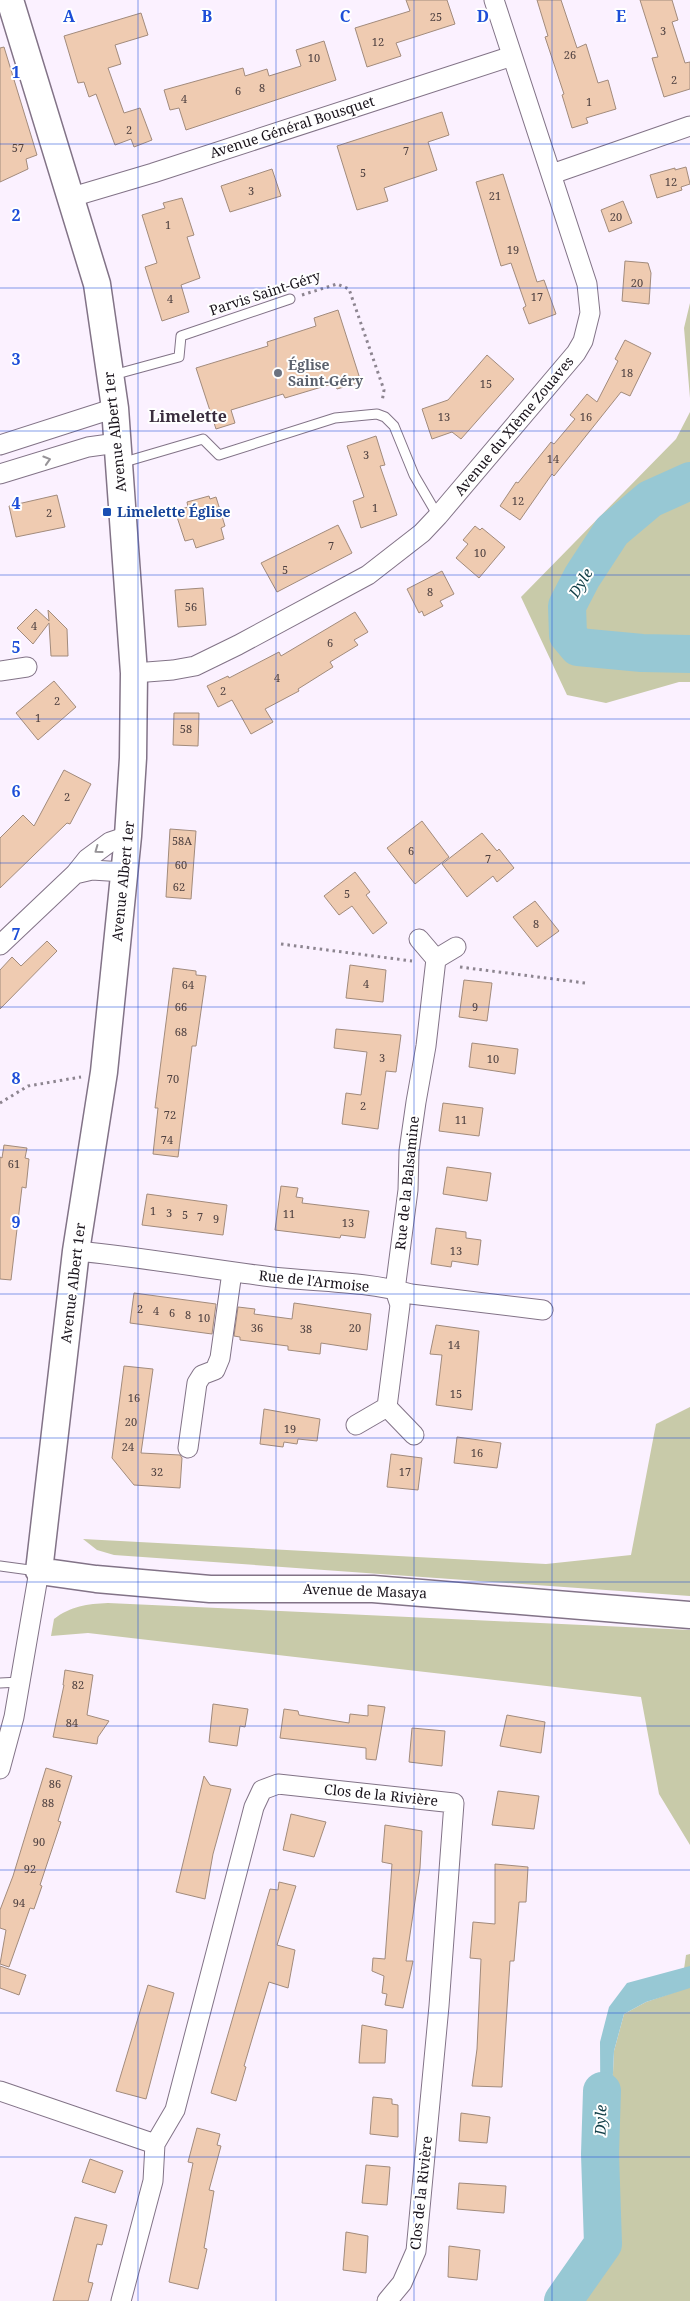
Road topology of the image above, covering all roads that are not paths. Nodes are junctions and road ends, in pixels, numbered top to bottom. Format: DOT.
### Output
graph roads {
  1 [pos="10,0"];
  2 [pos="494,0"];
  3 [pos="512,56"];
  4 [pos="690,126"];
  5 [pos="552,174"];
  6 [pos="72,197"];
  7 [pos="290,298"];
  8 [pos="110,376"];
  9 [pos="115,408"];
  10 [pos="0,445"];
  11 [pos="118,453"];
  12 [pos="0,472"];
  13 [pos="438,516"];
  14 [pos="27,667"];
  15 [pos="0,671"];
  16 [pos="134,673"];
  17 [pos="128,836"];
  18 [pos="124,872"];
  19 [pos="75,874"];
  20 [pos="419,939"];
  21 [pos="0,945"];
  22 [pos="456,947"];
  23 [pos="436,959"];
  24 [pos="76,1251"];
  25 [pos="232,1272"];
  26 [pos="396,1290"];
  27 [pos="543,1310"];
  28 [pos="387,1407"];
  29 [pos="356,1425"];
  30 [pos="414,1435"];
  31 [pos="188,1448"];
  32 [pos="0,1566"];
  33 [pos="39,1571"];
  34 [pos="690,1615"];
  35 [pos="20,1682"];
  36 [pos="0,1683"];
  37 [pos="0,1769"];
  38 [pos="0,2091"];
  39 [pos="156,2144"];
  40 [pos="122,2301"];
  41 [pos="387,2301"];
  1 -- 6 [label="main road, Avenue Albert 1er"];
  2 -- 3 [label="street, Avenue du XIème Zouaves"];
  3 -- 5 [label="street, Avenue du XIème Zouaves"];
  3 -- 6 [label="street, Avenue Général Bousquet"];
  4 -- 5 [label="street"];
  5 -- 13 [label="street, Avenue du XIème Zouaves"];
  6 -- 8 [label="main road, Avenue Albert 1er"];
  7 -- 8 [label="lane, Parvis Saint-Géry"];
  8 -- 9 [label="main road, Avenue Albert 1er"];
  9 -- 10 [label="street"];
  9 -- 11 [label="main road, Avenue Albert 1er"];
  12 -- 11 [label="street, one-way"];
  11 -- 13 [label="lane"];
  11 -- 16 [label="main road, Avenue Albert 1er"];
  13 -- 16 [label="street, Avenue du XIème Zouaves"];
  14 -- 15 [label="street"];
  16 -- 17 [label="main road, Avenue Albert 1er"];
  17 -- 18 [label="main road, Avenue Albert 1er"];
  17 -- 19 [label="street, one-way"];
  18 -- 19 [label="street"];
  18 -- 24 [label="main road, Avenue Albert 1er"];
  19 -- 21 [label="street"];
  20 -- 23 [label="street"];
  22 -- 23 [label="street"];
  23 -- 26 [label="street, Rue de la Balsamine"];
  24 -- 25 [label="street, Rue de l'Armoise"];
  24 -- 33 [label="main road, Avenue Albert 1er"];
  25 -- 26 [label="street, Rue de l'Armoise"];
  25 -- 31 [label="street"];
  26 -- 27 [label="street, Rue de l'Armoise"];
  26 -- 28 [label="street, Rue de la Balsamine"];
  28 -- 29 [label="street"];
  28 -- 30 [label="street"];
  32 -- 33 [label="lane"];
  33 -- 34 [label="main road, Avenue de Masaya"];
  33 -- 35 [label="street, Avenue Albert 1er"];
  35 -- 36 [label="lane"];
  35 -- 37 [label="street, Avenue Albert 1er"];
  38 -- 39 [label="street"];
  39 -- 40 [label="street, Clos de la Rivière"];
  39 -- 41 [label="street, Clos de la Rivière"];
}
